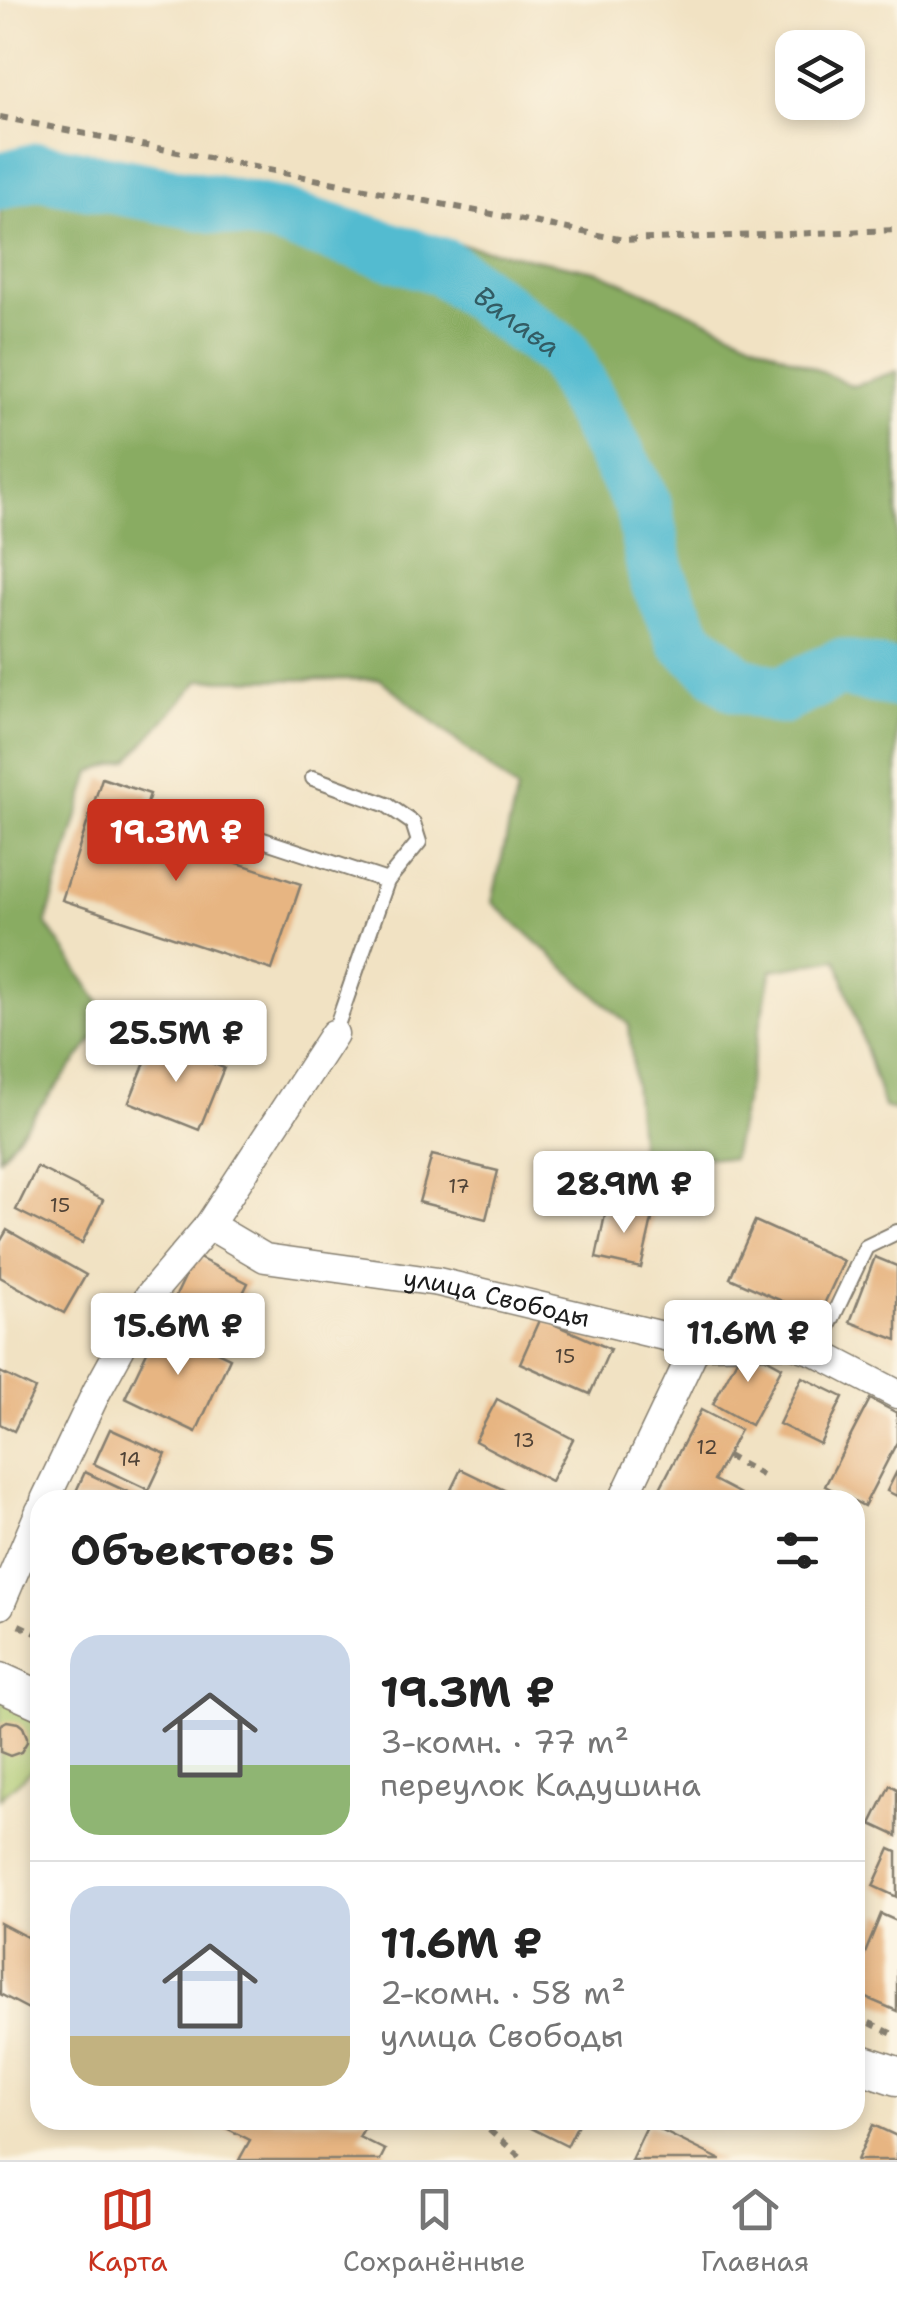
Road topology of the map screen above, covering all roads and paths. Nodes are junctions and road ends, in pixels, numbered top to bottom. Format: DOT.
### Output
graph roads {
  1 [pos="0,117"];
  2 [pos="897,230"];
  3 [pos="313,778"];
  4 [pos="209,822"];
  5 [pos="386,881"];
  6 [pos="334,1034"];
  7 [pos="209,1226"];
  8 [pos="897,1232"];
  9 [pos="697,1344"];
  10 [pos="816,1352"];
  11 [pos="897,1394"];
  12 [pos="727,1456"];
  13 [pos="764,1476"];
  14 [pos="50,1490"];
  15 [pos="628,1490"];
  16 [pos="30,1534"];
  17 [pos="0,1604"];
  18 [pos="0,1682"];
  19 [pos="30,1696"];
  20 [pos="865,2021"];
  21 [pos="897,2036"];
  22 [pos="865,2065"];
  23 [pos="897,2076"];
  24 [pos="489,2130"];
  25 [pos="521,2160"];
  1 -- 2 [label="path"];
  3 -- 5 [label="lane"];
  4 -- 5 [label="lane"];
  5 -- 6 [label="lane"];
  6 -- 7 [label="street"];
  7 -- 9 [label="street, улица Свободы"];
  7 -- 14 [label="street"];
  8 -- 10 [label="lane"];
  9 -- 10 [label="street, улица Свободы"];
  9 -- 15 [label="street"];
  10 -- 11 [label="street, улица Свободы"];
  12 -- 13 [label="path"];
  16 -- 17 [label="street"];
  18 -- 19 [label="main road"];
  20 -- 21 [label="path"];
  22 -- 23 [label="main road"];
  24 -- 25 [label="path"];
}
